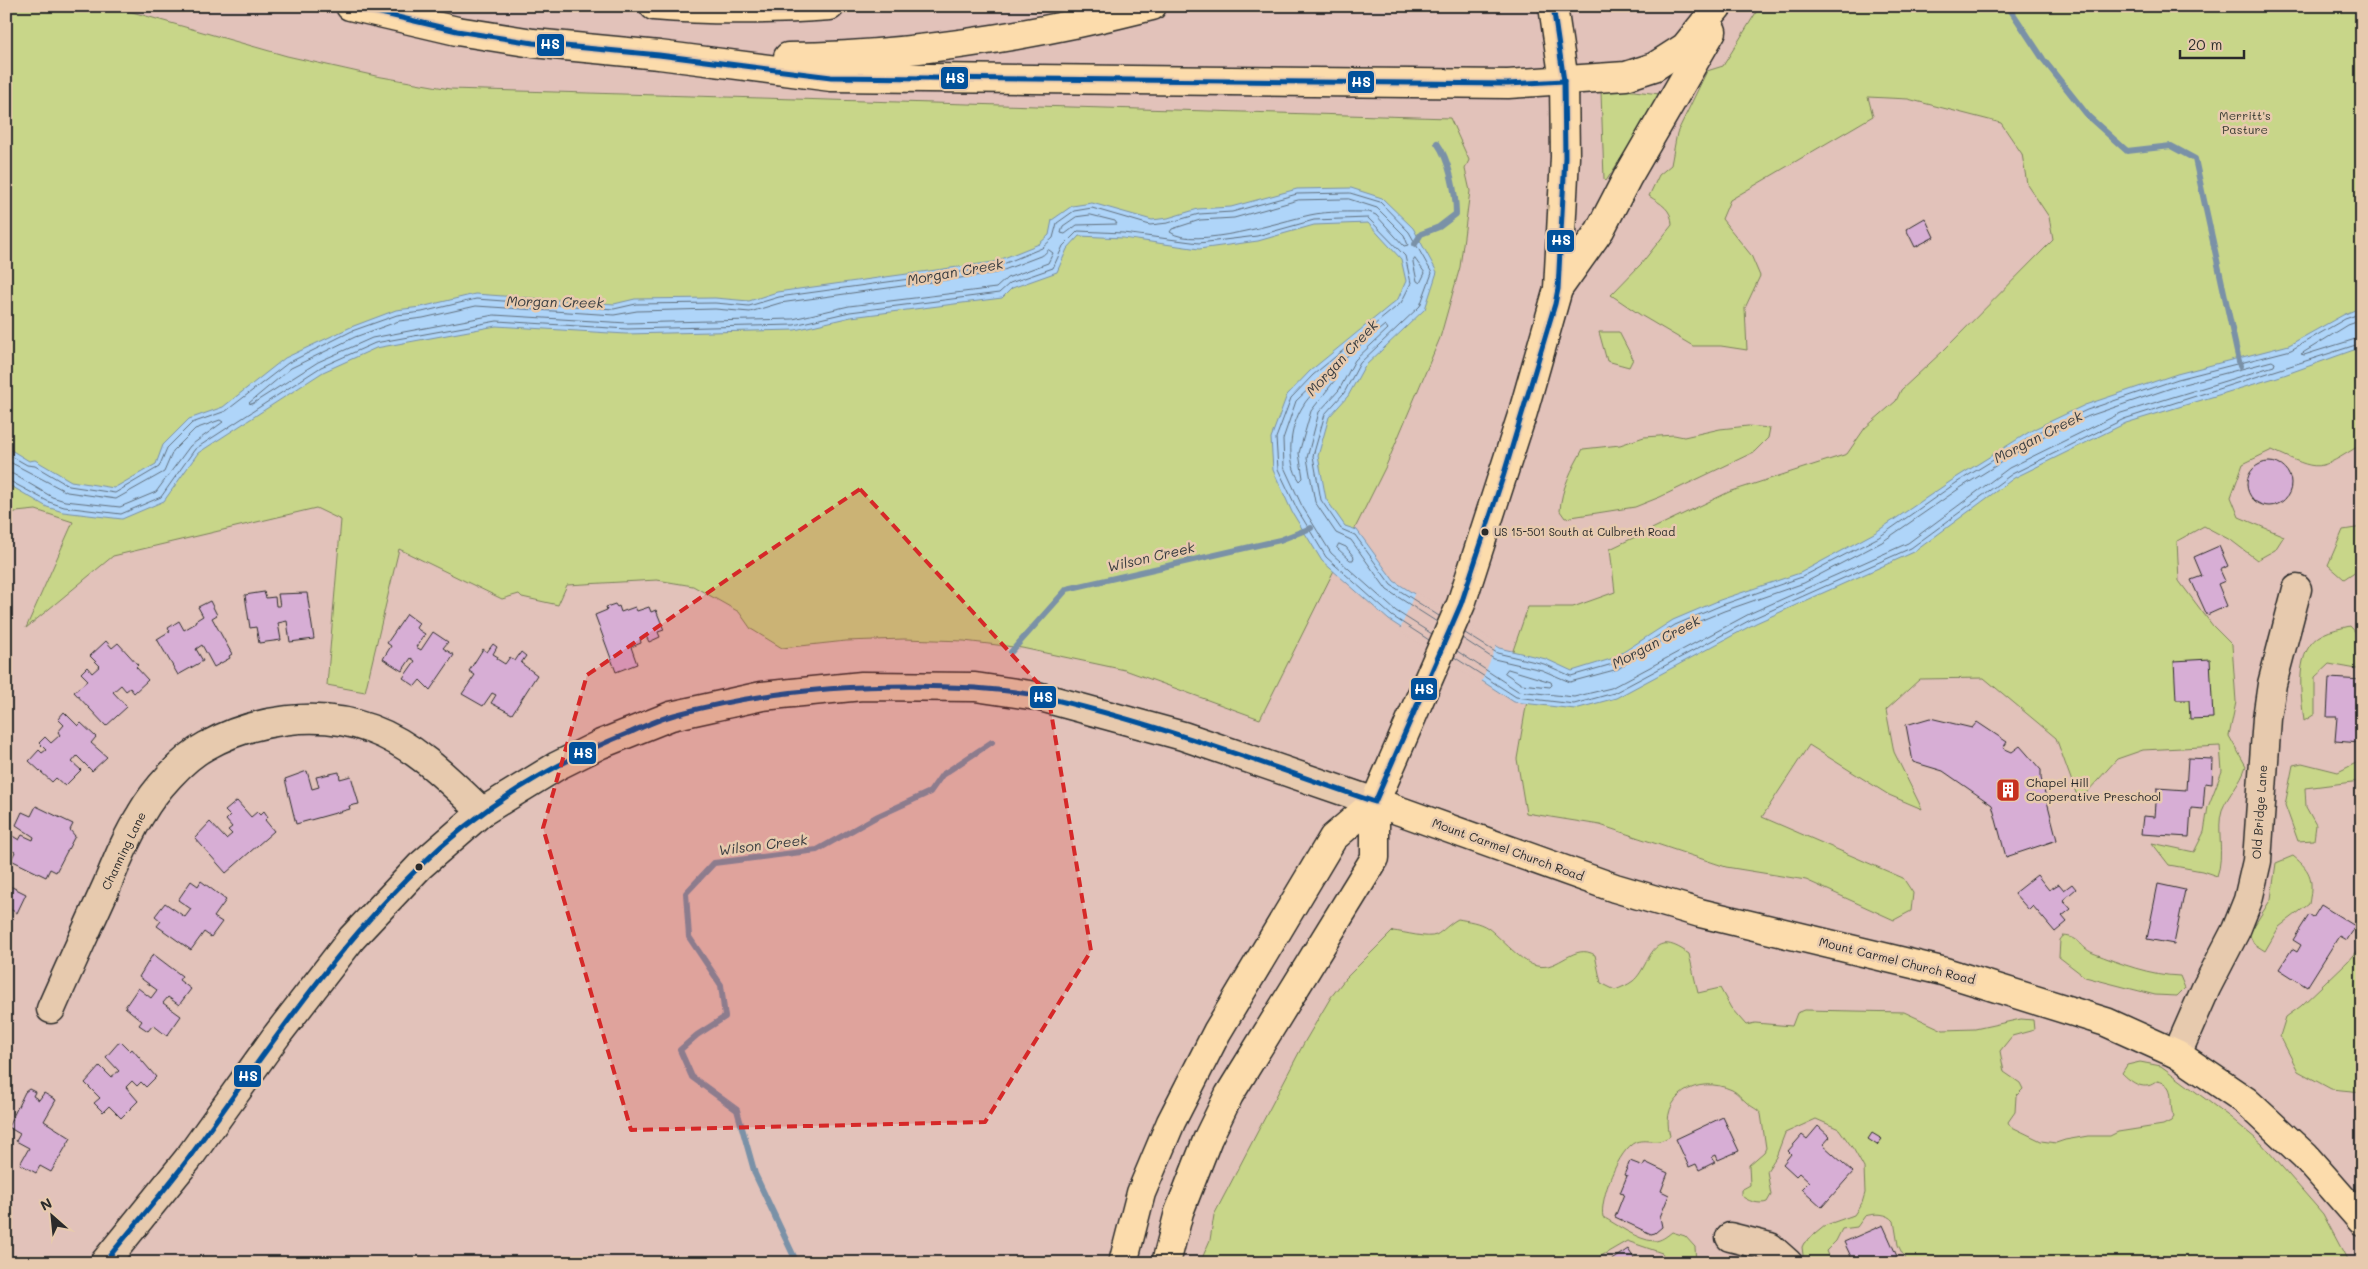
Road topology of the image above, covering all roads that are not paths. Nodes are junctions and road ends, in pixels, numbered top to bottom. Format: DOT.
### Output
graph roads {
  1 [pos="350,6"];
  2 [pos="654,6"];
  3 [pos="830,6"];
  4 [pos="1152,6"];
  5 [pos="1553,6"];
  6 [pos="1719,6"];
  7 [pos="659,55"];
  8 [pos="1564,81"];
  9 [pos="1558,289"];
  10 [pos="2298,589"];
  11 [pos="1375,802"];
  12 [pos="482,812"];
  13 [pos="51,1010"];
  14 [pos="2177,1054"];
  15 [pos="2362,1221"];
  16 [pos="1730,1237"];
  17 [pos="104,1263"];
  18 [pos="1123,1263"];
  19 [pos="1166,1263"];
  20 [pos="1788,1263"];
  1 -- 7 [label="main road"];
  2 -- 3 [label="main road"];
  4 -- 7 [label="main road"];
  5 -- 8 [label="main road"];
  6 -- 8 [label="main road"];
  6 -- 9 [label="main road"];
  7 -- 8 [label="main road"];
  8 -- 9 [label="main road"];
  9 -- 11 [label="main road"];
  10 -- 14 [label="street, Old Bridge Lane"];
  11 -- 12 [label="street"];
  11 -- 14 [label="main road, Mount Carmel Church Road"];
  11 -- 18 [label="main road"];
  11 -- 19 [label="main road"];
  12 -- 13 [label="street, Channing Lane"];
  12 -- 17 [label="street"];
  14 -- 15 [label="main road, Mount Carmel Church Road"];
  16 -- 20 [label="street"];
}
